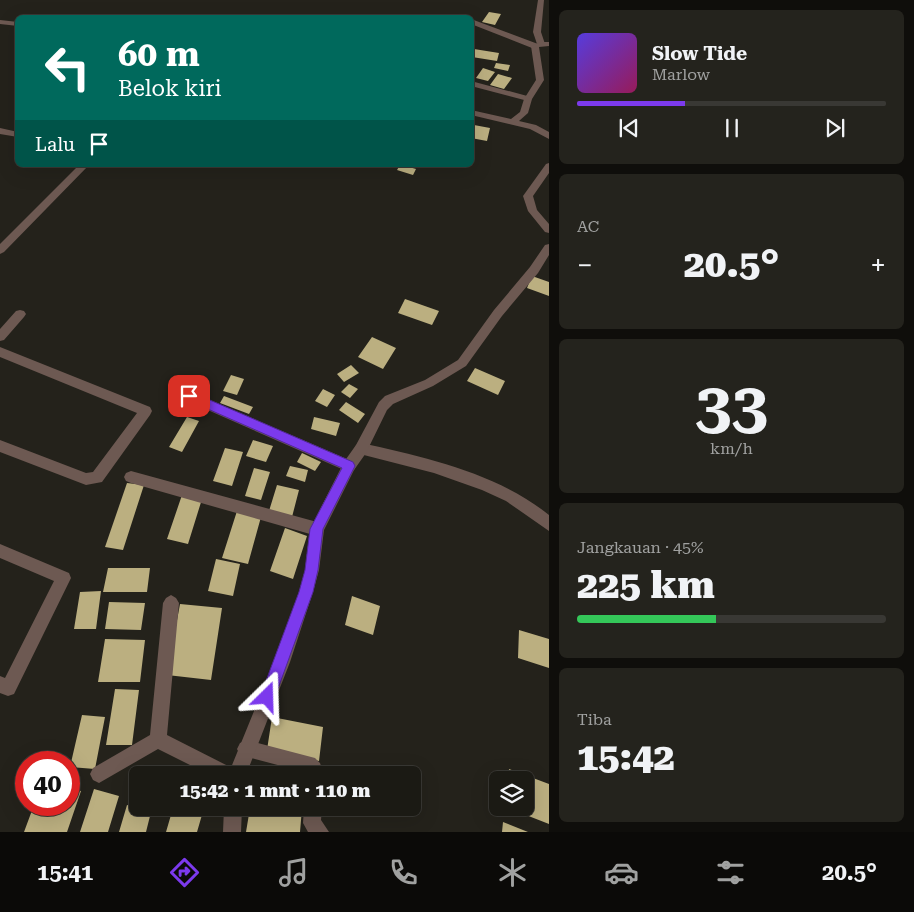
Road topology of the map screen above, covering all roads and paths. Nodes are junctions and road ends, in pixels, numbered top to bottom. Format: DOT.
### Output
graph roads {
  1 [pos="541,0"];
  2 [pos="0,22"];
  3 [pos="474,22"];
  4 [pos="15,24"];
  5 [pos="542,45"];
  6 [pos="474,84"];
  7 [pos="528,99"];
  8 [pos="474,113"];
  9 [pos="512,122"];
  10 [pos="0,130"];
  11 [pos="15,134"];
  12 [pos="549,136"];
  13 [pos="82,167"];
  14 [pos="548,169"];
  15 [pos="549,230"];
  16 [pos="549,247"];
  17 [pos="0,250"];
  18 [pos="20,314"];
  19 [pos="0,338"];
  20 [pos="0,352"];
  21 [pos="189,396"];
  22 [pos="0,446"];
  23 [pos="361,449"];
  24 [pos="349,466"];
  25 [pos="131,477"];
  26 [pos="549,524"];
  27 [pos="317,529"];
  28 [pos="0,551"];
  29 [pos="171,602"];
  30 [pos="0,684"];
  31 [pos="158,740"];
  32 [pos="246,749"];
  33 [pos="210,766"];
  34 [pos="240,766"];
  35 [pos="311,766"];
  36 [pos="99,774"];
  37 [pos="233,816"];
  38 [pos="312,816"];
  39 [pos="232,832"];
  40 [pos="320,832"];
  1 -- 5 [label="street"];
  2 -- 4 [label="street"];
  3 -- 5 [label="street"];
  5 -- 7 [label="street"];
  6 -- 7 [label="street"];
  7 -- 9 [label="street"];
  8 -- 9 [label="street"];
  9 -- 12 [label="street"];
  10 -- 11 [label="street"];
  13 -- 17 [label="street"];
  14 -- 15 [label="street"];
  16 -- 23 [label="street"];
  18 -- 19 [label="street"];
  20 -- 22 [label="street"];
  21 -- 24 [label="street"];
  23 -- 24 [label="street"];
  23 -- 26 [label="street"];
  24 -- 27 [label="street"];
  25 -- 27 [label="street"];
  27 -- 32 [label="street"];
  28 -- 30 [label="street"];
  29 -- 31 [label="street"];
  31 -- 33 [label="street"];
  31 -- 36 [label="street"];
  32 -- 34 [label="street"];
  32 -- 35 [label="street"];
  37 -- 39 [label="street"];
  38 -- 40 [label="street"];
}
